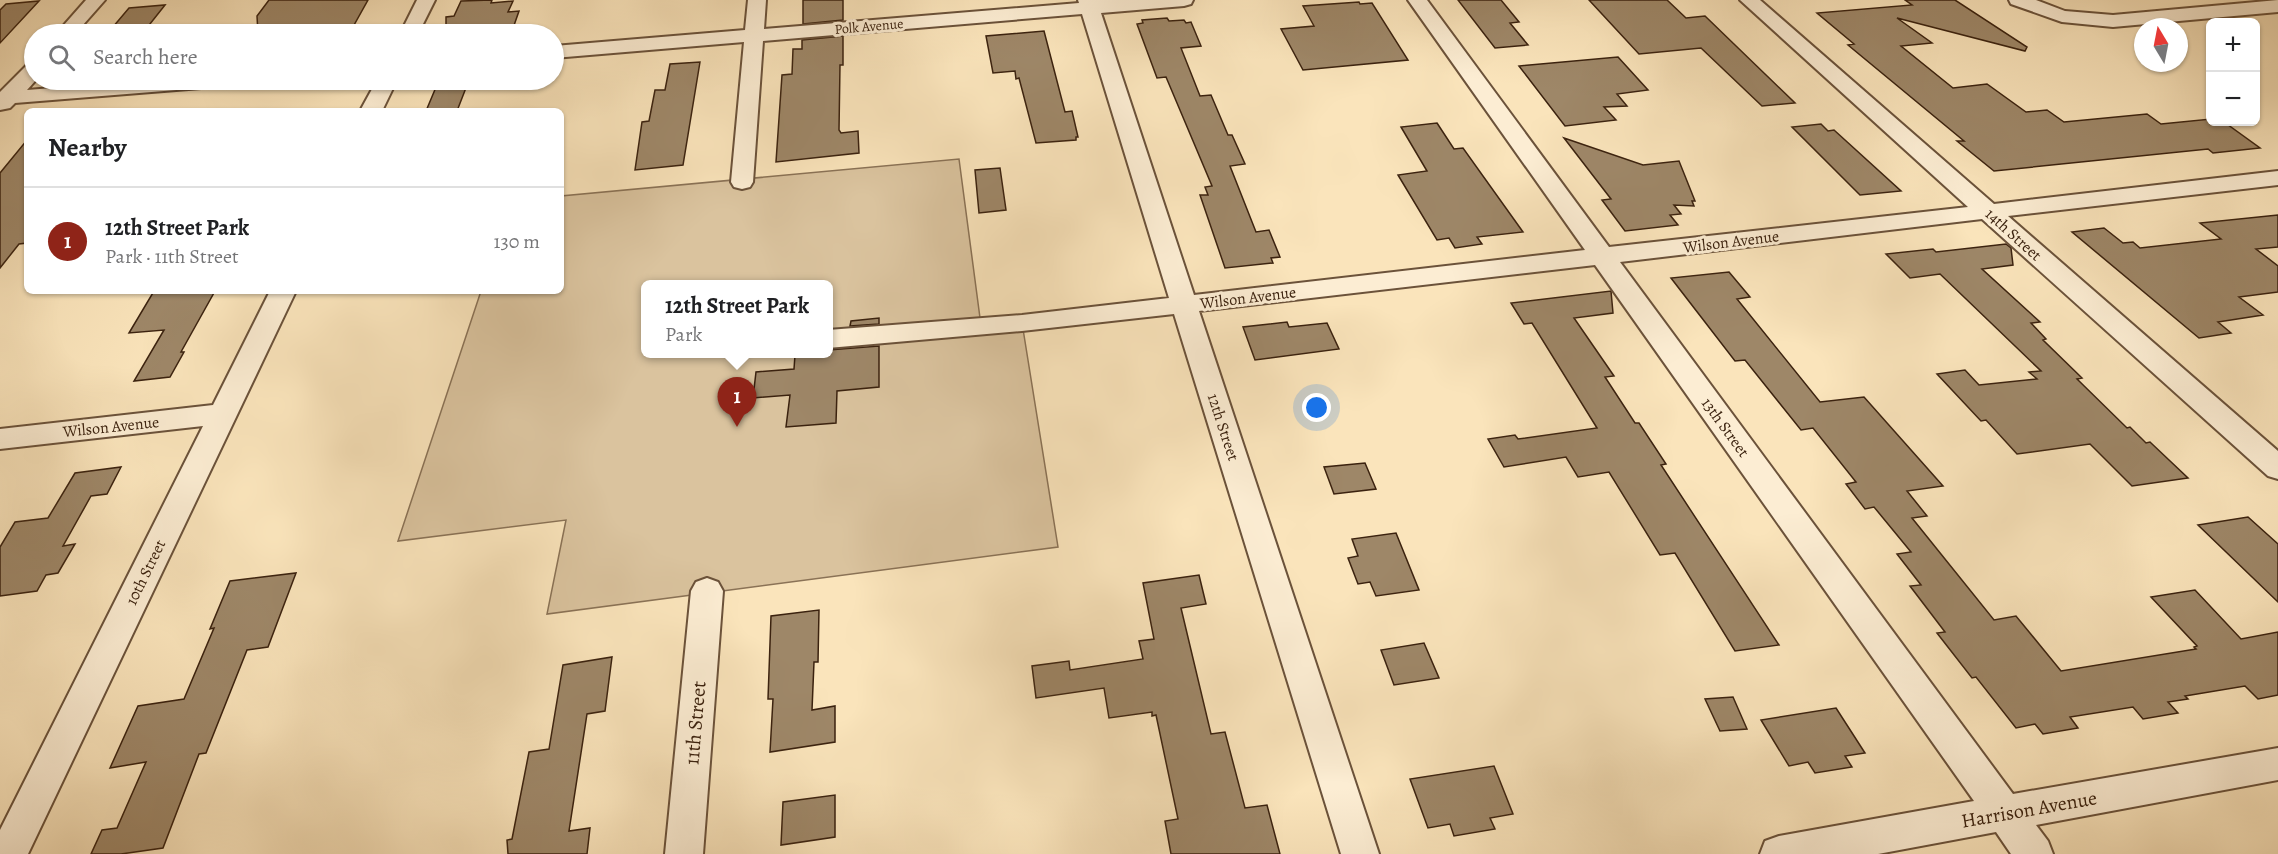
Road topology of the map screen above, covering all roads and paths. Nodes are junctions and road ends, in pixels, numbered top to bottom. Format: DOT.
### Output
graph roads {
  1 [pos="96,0"];
  2 [pos="426,0"];
  3 [pos="757,0"];
  4 [pos="1184,0"];
  5 [pos="1417,0"];
  6 [pos="1749,0"];
  7 [pos="2018,0"];
  8 [pos="1089,4"];
  9 [pos="2267,4"];
  10 [pos="74,24"];
  11 [pos="414,24"];
  12 [pos="753,36"];
  13 [pos="564,51"];
  14 [pos="24,79"];
  15 [pos="120,90"];
  16 [pos="382,90"];
  17 [pos="3,101"];
  18 [pos="373,108"];
  19 [pos="2278,178"];
  20 [pos="742,182"];
  21 [pos="1988,212"];
  22 [pos="1602,256"];
  23 [pos="282,294"];
  24 [pos="1185,305"];
  25 [pos="833,339"];
  26 [pos="222,414"];
  27 [pos="0,439"];
  28 [pos="2278,468"];
  29 [pos="707,591"];
  30 [pos="2278,764"];
  31 [pos="2005,813"];
  32 [pos="8,854"];
  33 [pos="684,854"];
  34 [pos="1360,854"];
  35 [pos="1779,854"];
  36 [pos="2034,854"];
  1 -- 10 [label="street"];
  2 -- 11 [label="street"];
  3 -- 12 [label="street"];
  4 -- 8 [label="street, Polk Avenue"];
  5 -- 22 [label="street, 13th Street"];
  6 -- 21 [label="street, 14th Street"];
  7 -- 9 [label="street"];
  8 -- 12 [label="street, Polk Avenue"];
  8 -- 24 [label="street, 12th Street"];
  12 -- 13 [label="street, Polk Avenue"];
  12 -- 20 [label="street"];
  14 -- 17 [label="street"];
  15 -- 17 [label="street"];
  16 -- 18 [label="street"];
  19 -- 21 [label="street, Wilson Avenue"];
  21 -- 22 [label="street, Wilson Avenue"];
  21 -- 28 [label="street, 14th Street"];
  22 -- 24 [label="street, Wilson Avenue"];
  22 -- 31 [label="street, 13th Street"];
  23 -- 26 [label="street, 10th Street"];
  24 -- 25 [label="street, Wilson Avenue"];
  24 -- 34 [label="street, 12th Street"];
  26 -- 27 [label="street, Wilson Avenue"];
  26 -- 32 [label="street, 10th Street"];
  29 -- 33 [label="street, 11th Street"];
  30 -- 31 [label="street, Harrison Avenue"];
  31 -- 35 [label="street, Harrison Avenue"];
  31 -- 36 [label="street, 13th Street"];
}
